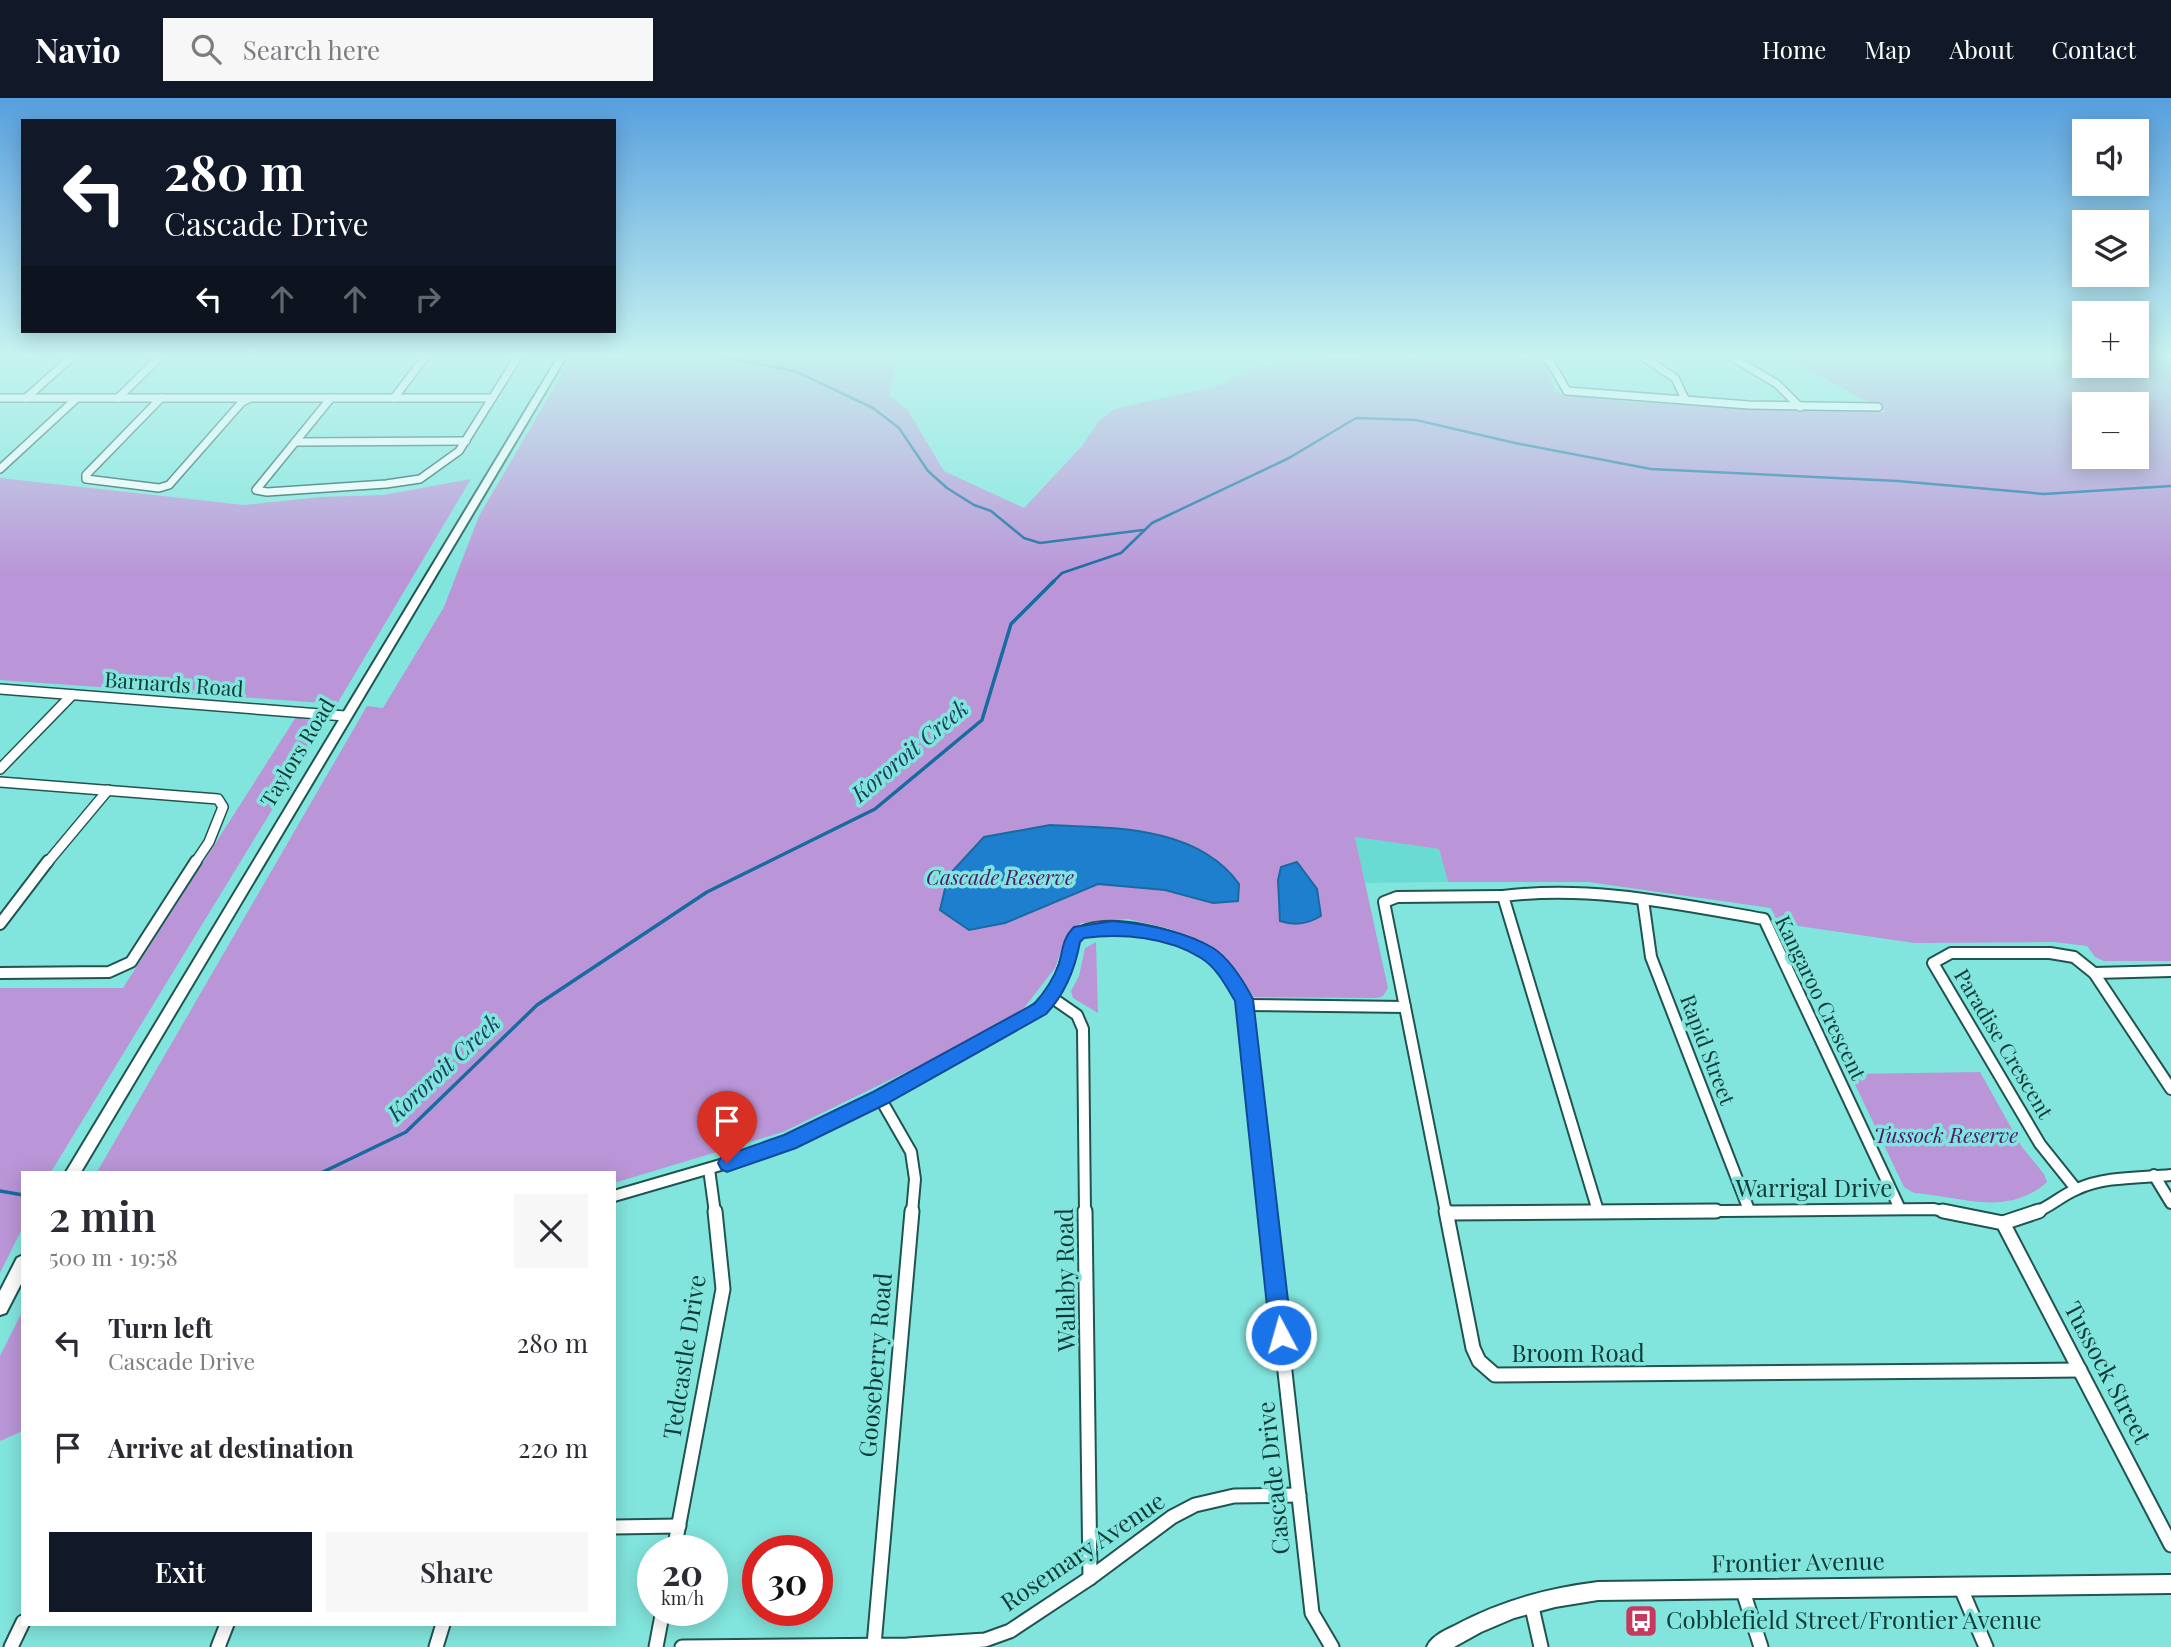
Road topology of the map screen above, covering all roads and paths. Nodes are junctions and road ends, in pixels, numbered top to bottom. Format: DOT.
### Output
graph roads {
  1 [pos="43,429"];
  2 [pos="131,429"];
  3 [pos="218,429"];
  4 [pos="306,429"];
  5 [pos="473,429"];
  6 [pos="519,429"];
  7 [pos="466,441"];
  8 [pos="296,442"];
  9 [pos="0,469"];
  10 [pos="0,689"];
  11 [pos="72,695"];
  12 [pos="345,716"];
  13 [pos="0,769"];
  14 [pos="0,782"];
  15 [pos="108,790"];
  16 [pos="1503,896"];
  17 [pos="1643,900"];
  18 [pos="4,914"];
  19 [pos="0,924"];
  20 [pos="2171,971"];
  21 [pos="0,973"];
  22 [pos="2094,973"];
  23 [pos="1051,997"];
  24 [pos="1244,1005"];
  25 [pos="1405,1007"];
  26 [pos="2171,1089"];
  27 [pos="880,1098"];
  28 [pos="709,1169"];
  29 [pos="75,1171"];
  30 [pos="2154,1175"];
  31 [pos="2171,1175"];
  32 [pos="2076,1189"];
  33 [pos="616,1195"];
  34 [pos="2171,1203"];
  35 [pos="1900,1209"];
  36 [pos="1749,1210"];
  37 [pos="1598,1211"];
  38 [pos="1447,1213"];
  39 [pos="2003,1223"];
  40 [pos="21,1267"];
  41 [pos="0,1307"];
  42 [pos="2080,1370"];
  43 [pos="1298,1495"];
  44 [pos="679,1526"];
  45 [pos="616,1527"];
  46 [pos="677,1535"];
  47 [pos="2171,1545"];
  48 [pos="1090,1578"];
  49 [pos="2171,1584"];
  50 [pos="1960,1586"];
  51 [pos="1742,1588"];
  52 [pos="1531,1602"];
  53 [pos="21,1626"];
  54 [pos="226,1626"];
  55 [pos="442,1626"];
  56 [pos="660,1626"];
  57 [pos="874,1645"];
  58 [pos="10,1647"];
  59 [pos="218,1647"];
  60 [pos="436,1647"];
  61 [pos="656,1647"];
  62 [pos="682,1647"];
  63 [pos="1332,1647"];
  64 [pos="1436,1647"];
  65 [pos="1541,1647"];
  66 [pos="1761,1647"];
  67 [pos="1986,1647"];
  1 -- 9 [label="street"];
  2 -- 3 [label="street"];
  4 -- 8 [label="street"];
  5 -- 7 [label="street"];
  6 -- 12 [label="street, Taylors Road"];
  7 -- 8 [label="street"];
  7 -- 8 [label="street"];
  10 -- 11 [label="street, Barnards Road"];
  11 -- 12 [label="street, Barnards Road"];
  11 -- 13 [label="street"];
  12 -- 29 [label="street, Taylors Road"];
  14 -- 15 [label="street"];
  15 -- 18 [label="street"];
  15 -- 21 [label="street"];
  16 -- 17 [label="street, Kangaroo Crescent"];
  16 -- 25 [label="street, Kangaroo Crescent"];
  16 -- 37 [label="street"];
  17 -- 35 [label="street, Kangaroo Crescent"];
  17 -- 36 [label="street, Rapid Street"];
  18 -- 19 [label="street"];
  20 -- 22 [label="street"];
  22 -- 26 [label="street, Paradise Crescent"];
  22 -- 32 [label="street, Paradise Crescent"];
  23 -- 24 [label="street, Cascade Drive"];
  23 -- 27 [label="street, Cascade Drive"];
  23 -- 48 [label="street, Wallaby Road"];
  24 -- 25 [label="street"];
  24 -- 43 [label="street, Cascade Drive"];
  25 -- 38 [label="street, Broom Road"];
  27 -- 28 [label="street, Cascade Drive"];
  27 -- 57 [label="street, Gooseberry Road"];
  28 -- 33 [label="street, Cascade Drive"];
  28 -- 44 [label="street, Tedcastle Drive"];
  30 -- 31 [label="street"];
  30 -- 32 [label="street"];
  30 -- 34 [label="street"];
  32 -- 39 [label="street"];
  35 -- 36 [label="street, Warrigal Drive"];
  35 -- 39 [label="street, Warrigal Drive"];
  36 -- 37 [label="street, Warrigal Drive"];
  37 -- 38 [label="street, Warrigal Drive"];
  38 -- 42 [label="street, Broom Road"];
  39 -- 42 [label="street, Tussock Street"];
  40 -- 41 [label="street"];
  42 -- 47 [label="street, Tussock Street"];
  43 -- 48 [label="street, Rosemary Avenue"];
  43 -- 63 [label="street, Cascade Drive"];
  44 -- 45 [label="street"];
  44 -- 46 [label="street, Tedcastle Drive"];
  48 -- 57 [label="street, Rosemary Avenue"];
  49 -- 50 [label="street, Frontier Avenue"];
  50 -- 51 [label="street, Frontier Avenue"];
  50 -- 67 [label="street"];
  51 -- 52 [label="street, Frontier Avenue"];
  51 -- 66 [label="street"];
  52 -- 64 [label="street, Frontier Avenue"];
  52 -- 65 [label="street"];
  53 -- 58 [label="street"];
  54 -- 59 [label="street"];
  55 -- 60 [label="street"];
  56 -- 61 [label="street"];
  57 -- 62 [label="street, Rosemary Avenue"];
}
